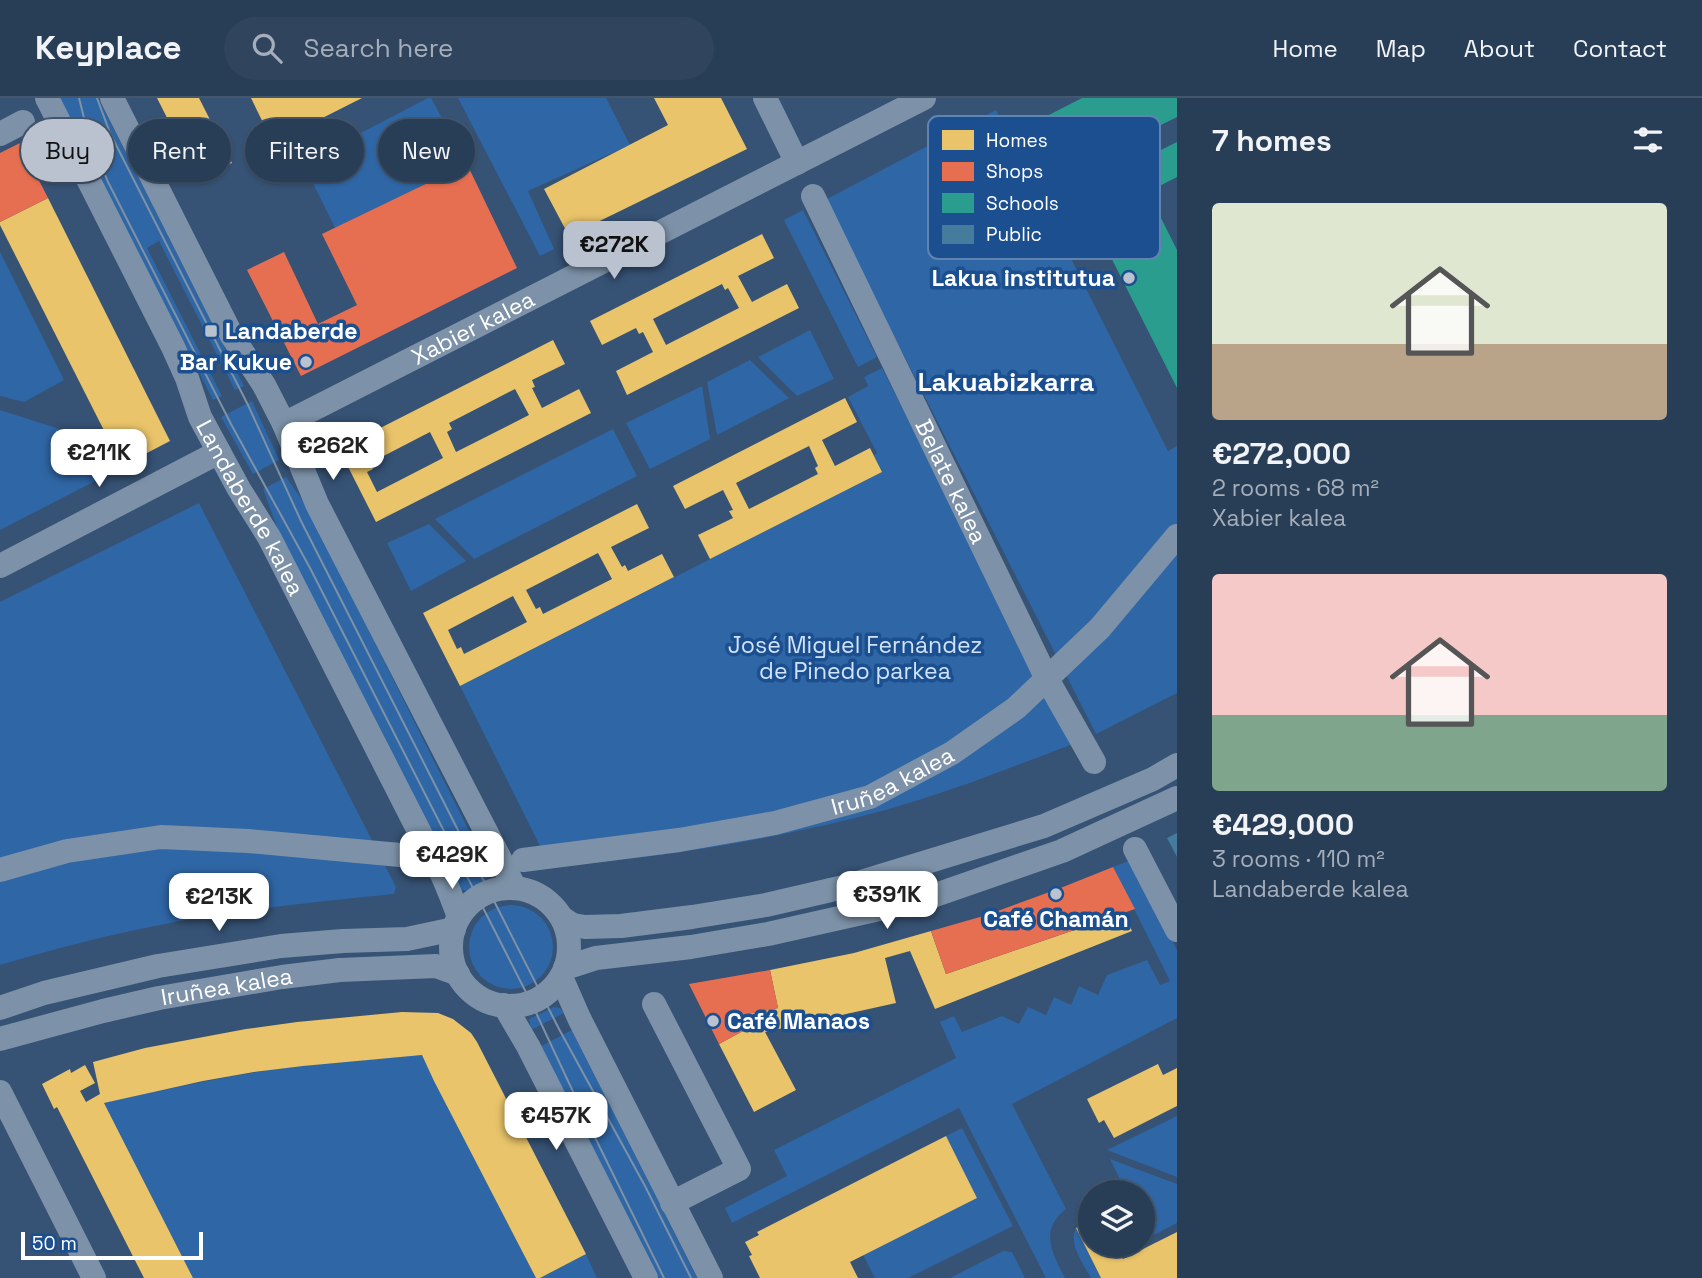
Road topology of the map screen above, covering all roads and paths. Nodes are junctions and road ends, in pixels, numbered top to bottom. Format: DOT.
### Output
graph roads {
  1 [pos="47,98"];
  2 [pos="111,98"];
  3 [pos="765,98"];
  4 [pos="925,98"];
  5 [pos="21,123"];
  6 [pos="0,134"];
  7 [pos="797,163"];
  8 [pos="813,196"];
  9 [pos="284,424"];
  10 [pos="219,452"];
  11 [pos="1177,536"];
  12 [pos="0,566"];
  13 [pos="1047,679"];
  14 [pos="1094,762"];
  15 [pos="1177,765"];
  16 [pos="1177,798"];
  17 [pos="1135,849"];
  18 [pos="400,855"];
  19 [pos="523,860"];
  20 [pos="0,870"];
  21 [pos="515,888"];
  22 [pos="562,918"];
  23 [pos="456,923"];
  24 [pos="1177,930"];
  25 [pos="563,972"];
  26 [pos="458,974"];
  27 [pos="654,1004"];
  28 [pos="504,1005"];
  29 [pos="0,1009"];
  30 [pos="0,1039"];
  31 [pos="0,1092"];
  32 [pos="672,1203"];
  33 [pos="94,1278"];
  34 [pos="646,1278"];
  35 [pos="711,1278"];
  1 -- 10 [label="street, Landaberde kalea"];
  2 -- 9 [label="street"];
  3 -- 7 [label="street"];
  4 -- 7 [label="street, Xabier kalea"];
  5 -- 6 [label="street"];
  7 -- 9 [label="street, Xabier kalea"];
  8 -- 13 [label="street, Belate kalea"];
  9 -- 21 [label="street"];
  10 -- 12 [label="street"];
  10 -- 23 [label="street, Landaberde kalea"];
  11 -- 13 [label="street, Iruñea kalea"];
  13 -- 14 [label="street, Belate kalea"];
  13 -- 19 [label="street, Iruñea kalea"];
  15 -- 22 [label="street"];
  16 -- 25 [label="street"];
  17 -- 24 [label="street"];
  18 -- 20 [label="street"];
  21 -- 22 [label="street"];
  21 -- 23 [label="street"];
  22 -- 25 [label="street"];
  23 -- 26 [label="street"];
  23 -- 29 [label="street, Iruñea kalea"];
  25 -- 28 [label="street"];
  25 -- 32 [label="street"];
  26 -- 28 [label="street"];
  26 -- 30 [label="street, Iruñea kalea"];
  27 -- 32 [label="street"];
  28 -- 34 [label="street"];
  31 -- 33 [label="street"];
  32 -- 35 [label="street"];
}
